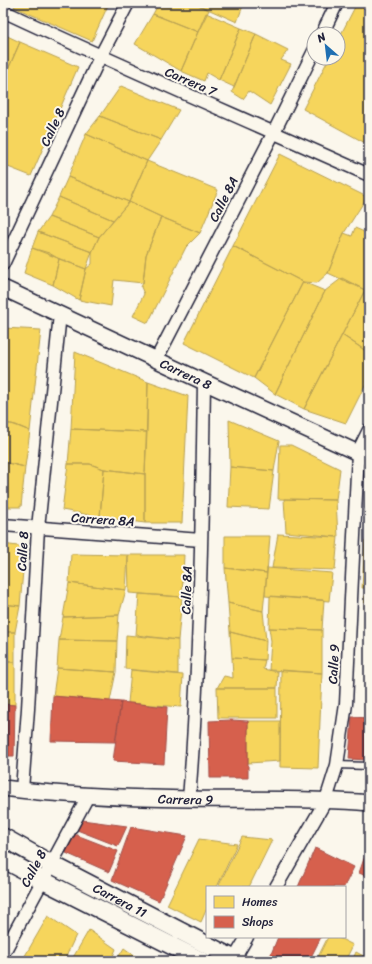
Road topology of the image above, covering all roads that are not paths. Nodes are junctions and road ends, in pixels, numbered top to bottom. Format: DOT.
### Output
graph roads {
  1 [pos="128,3"];
  2 [pos="338,3"];
  3 [pos="3,12"];
  4 [pos="326,26"];
  5 [pos="100,57"];
  6 [pos="307,66"];
  7 [pos="274,132"];
  8 [pos="369,175"];
  9 [pos="3,264"];
  10 [pos="3,288"];
  11 [pos="60,314"];
  12 [pos="156,360"];
  13 [pos="204,382"];
  14 [pos="369,430"];
  15 [pos="364,455"];
  16 [pos="3,525"];
  17 [pos="38,528"];
  18 [pos="201,540"];
  19 [pos="336,765"];
  20 [pos="369,766"];
  21 [pos="3,788"];
  22 [pos="22,790"];
  23 [pos="88,796"];
  24 [pos="189,799"];
  25 [pos="326,800"];
  26 [pos="369,803"];
  27 [pos="3,837"];
  28 [pos="3,859"];
  29 [pos="51,864"];
  30 [pos="42,880"];
  31 [pos="277,886"];
  32 [pos="246,938"];
  33 [pos="3,954"];
  34 [pos="235,960"];
  35 [pos="202,961"];
  1 -- 5 [label="street, Calle 8"];
  2 -- 4 [label="street"];
  3 -- 5 [label="street, Carrera 7"];
  5 -- 7 [label="street, Carrera 7"];
  5 -- 9 [label="street, Calle 8"];
  6 -- 7 [label="street, Calle 8A"];
  7 -- 8 [label="street, Carrera 7"];
  7 -- 12 [label="street, Calle 8A"];
  10 -- 11 [label="street, Carrera 8"];
  11 -- 12 [label="street, Carrera 8"];
  11 -- 17 [label="street, Calle 8"];
  12 -- 13 [label="street, Carrera 8"];
  13 -- 15 [label="street, Carrera 8"];
  13 -- 18 [label="street, Calle 8A"];
  14 -- 15 [label="street, Calle 9"];
  15 -- 19 [label="street, Calle 9"];
  16 -- 17 [label="street, Carrera 8A"];
  17 -- 18 [label="street, Carrera 8A"];
  17 -- 22 [label="street, Calle 8"];
  18 -- 24 [label="street, Calle 8A"];
  19 -- 20 [label="lane"];
  19 -- 25 [label="street, Calle 9"];
  21 -- 22 [label="street, Carrera 9"];
  22 -- 23 [label="street, Carrera 9"];
  23 -- 24 [label="street, Carrera 9"];
  23 -- 29 [label="street, Calle 8"];
  24 -- 25 [label="street, Carrera 9"];
  25 -- 26 [label="street, Carrera 9"];
  25 -- 31 [label="street, Calle 9"];
  27 -- 29 [label="main road, Carrera 11"];
  28 -- 30 [label="main road, Carrera 11"];
  29 -- 30 [label="street, Calle 8"];
  29 -- 34 [label="main road, Carrera 11"];
  30 -- 33 [label="street, Calle 8"];
  30 -- 35 [label="main road, Carrera 11"];
  32 -- 34 [label="street"];
}
